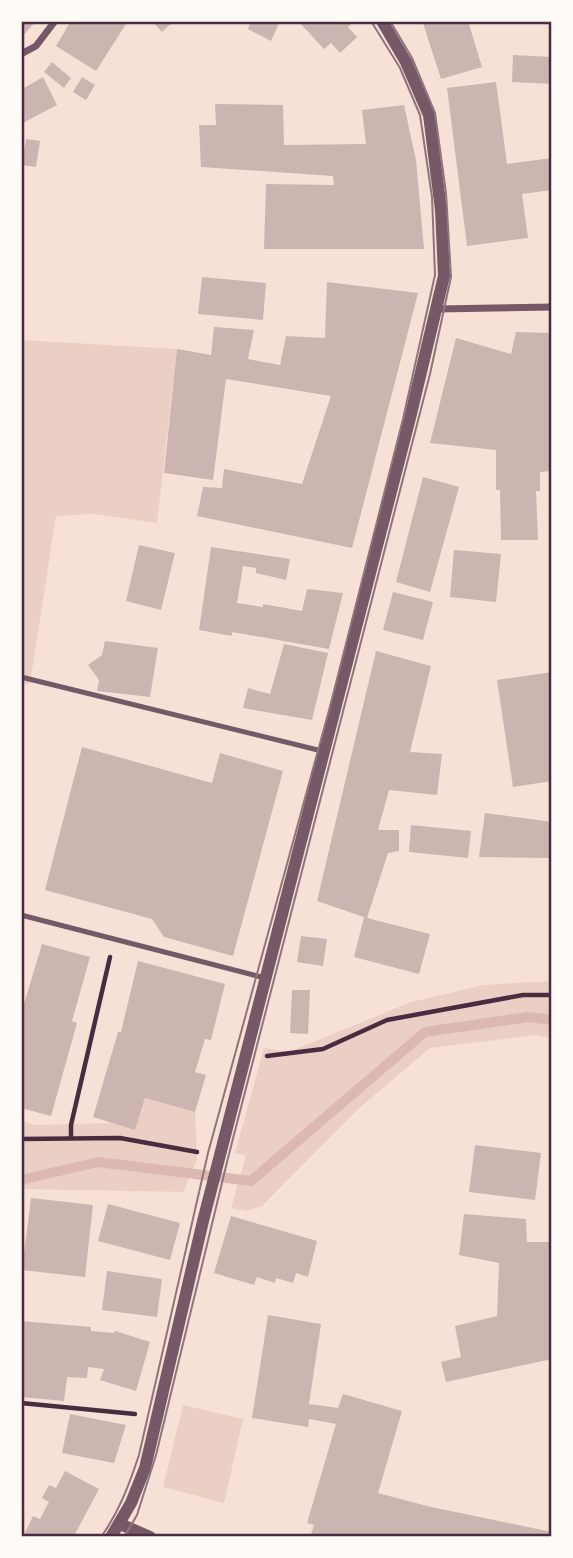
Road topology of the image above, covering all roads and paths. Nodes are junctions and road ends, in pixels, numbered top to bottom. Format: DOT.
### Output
graph roads {
  1 [pos="55,21"];
  2 [pos="382,21"];
  3 [pos="21,54"];
  4 [pos="552,307"];
  5 [pos="437,309"];
  6 [pos="21,677"];
  7 [pos="325,751"];
  8 [pos="21,915"];
  9 [pos="114,939"];
  10 [pos="266,978"];
  11 [pos="552,995"];
  12 [pos="266,1056"];
  13 [pos="71,1138"];
  14 [pos="21,1139"];
  15 [pos="219,1162"];
  16 [pos="21,1403"];
  17 [pos="157,1416"];
  18 [pos="120,1524"];
  19 [pos="111,1537"];
  20 [pos="150,1537"];
  1 -- 3 [label="street"];
  2 -- 5 [label="street"];
  4 -- 5 [label="street"];
  5 -- 7 [label="street"];
  6 -- 7 [label="lane"];
  7 -- 10 [label="street"];
  8 -- 9 [label="lane"];
  9 -- 10 [label="lane"];
  9 -- 13 [label="path"];
  10 -- 15 [label="street"];
  11 -- 12 [label="path"];
  13 -- 14 [label="path"];
  13 -- 15 [label="path"];
  15 -- 17 [label="street"];
  16 -- 17 [label="path"];
  17 -- 18 [label="street"];
  18 -- 19 [label="street"];
  18 -- 20 [label="street"];
}
